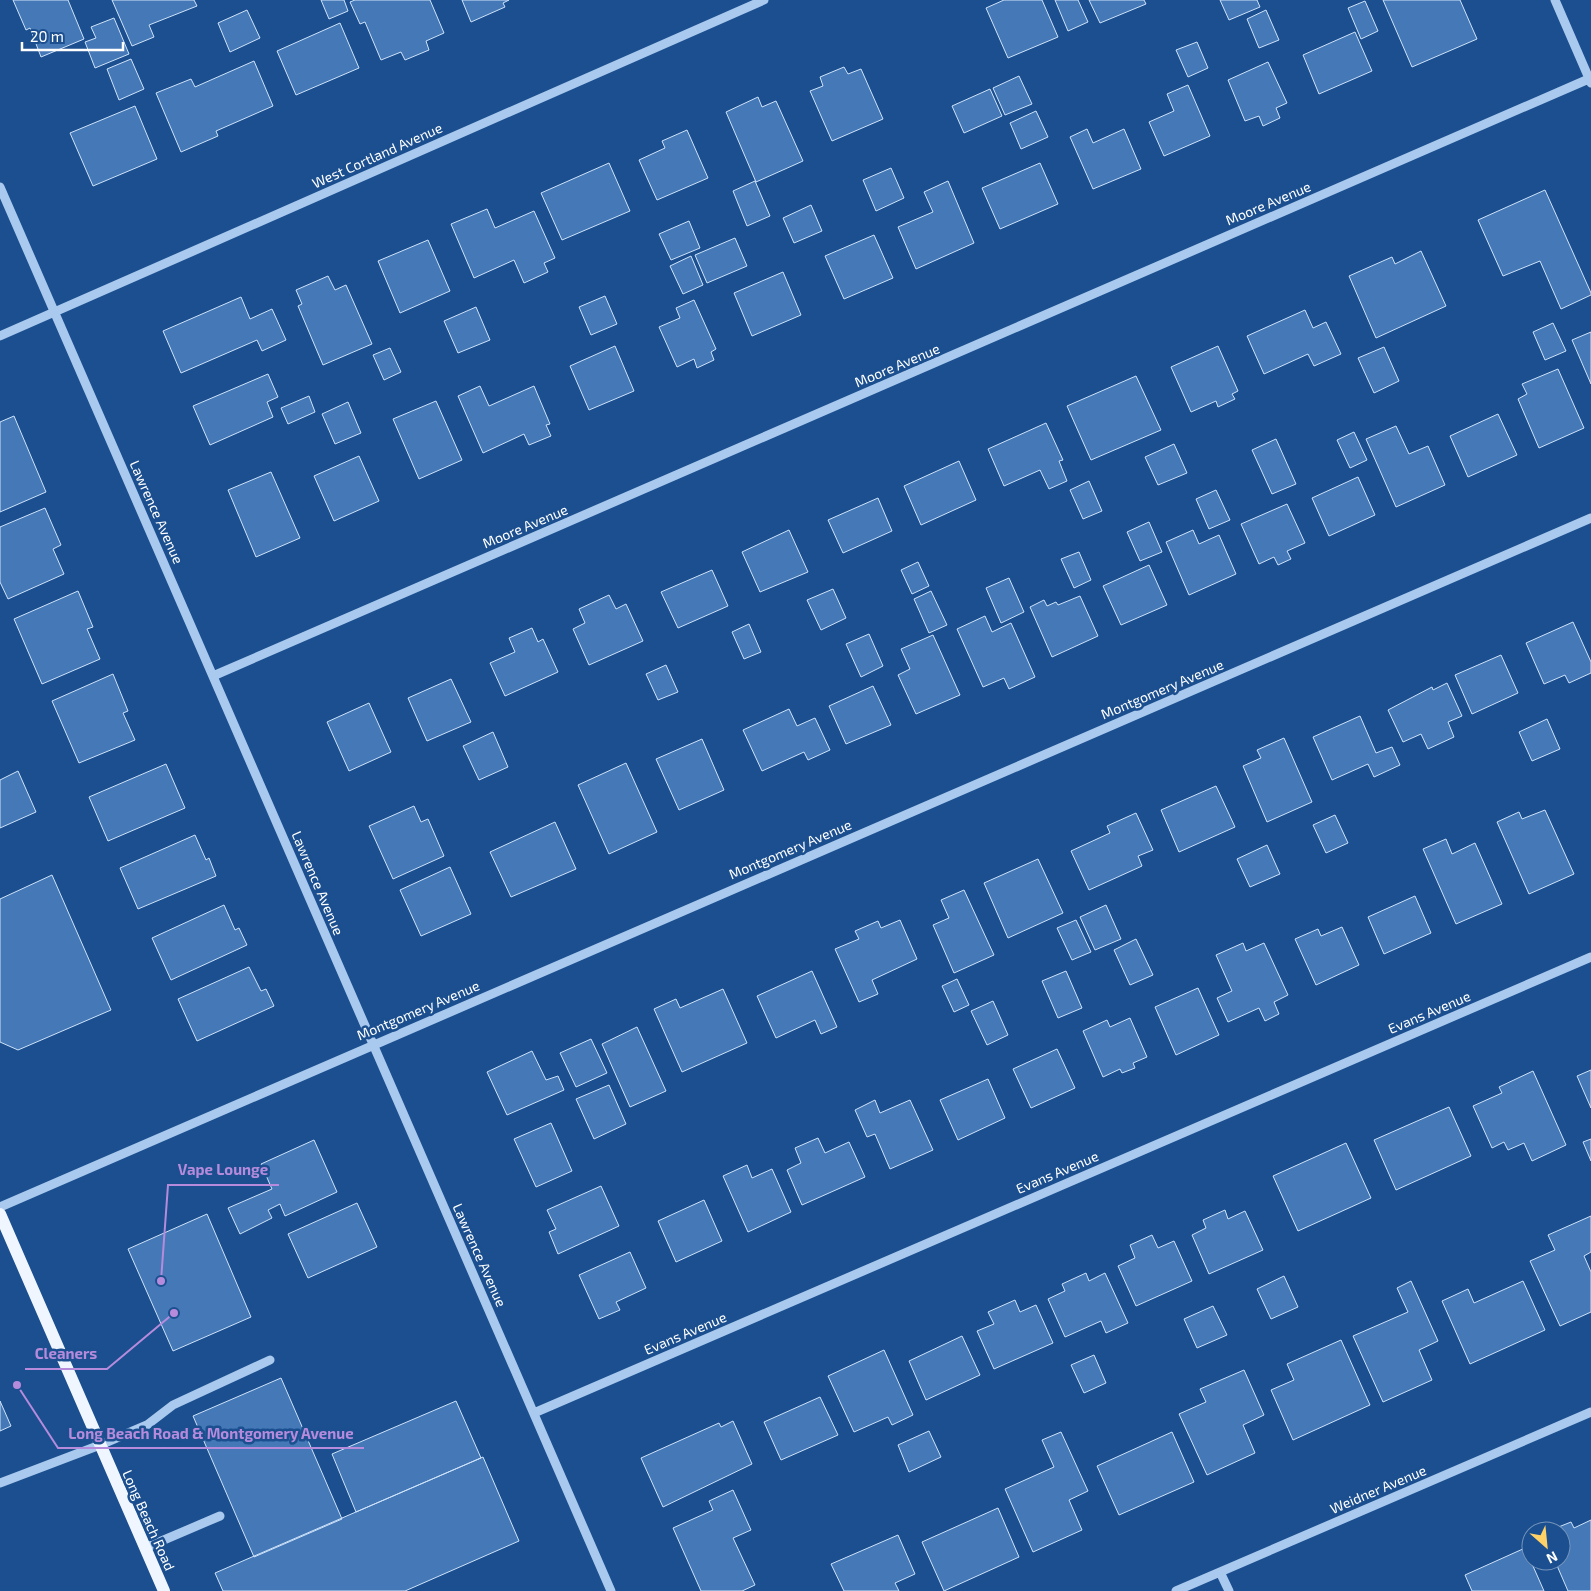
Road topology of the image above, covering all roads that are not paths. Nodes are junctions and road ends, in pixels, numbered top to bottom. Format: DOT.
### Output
graph roads {
  1 [pos="764,0"];
  2 [pos="1555,0"];
  3 [pos="1590,80"];
  4 [pos="0,187"];
  5 [pos="54,312"];
  6 [pos="0,336"];
  7 [pos="1591,518"];
  8 [pos="213,676"];
  9 [pos="1591,957"];
  10 [pos="373,1045"];
  11 [pos="0,1207"];
  12 [pos="0,1214"];
  13 [pos="270,1360"];
  14 [pos="1591,1412"];
  15 [pos="534,1414"];
  16 [pos="100,1445"];
  17 [pos="0,1483"];
  18 [pos="220,1516"];
  19 [pos="145,1548"];
  20 [pos="1220,1572"];
  21 [pos="164,1591"];
  22 [pos="611,1591"];
  23 [pos="1176,1591"];
  24 [pos="1228,1591"];
  1 -- 5 [label="street, West Cortland Avenue"];
  2 -- 3 [label="street"];
  3 -- 8 [label="street, Moore Avenue"];
  4 -- 5 [label="street, Lawrence Avenue"];
  5 -- 6 [label="street, West Cortland Avenue"];
  5 -- 8 [label="street, Lawrence Avenue"];
  7 -- 10 [label="street, Montgomery Avenue"];
  8 -- 10 [label="street, Lawrence Avenue"];
  9 -- 15 [label="street, Evans Avenue"];
  10 -- 11 [label="street, Montgomery Avenue"];
  10 -- 15 [label="street, Lawrence Avenue"];
  12 -- 16 [label="main road, Long Beach Road"];
  13 -- 16 [label="street"];
  14 -- 20 [label="street, Weidner Avenue"];
  15 -- 22 [label="street, Lawrence Avenue"];
  16 -- 17 [label="street"];
  16 -- 19 [label="main road, Long Beach Road"];
  18 -- 19 [label="street"];
  19 -- 21 [label="main road, Long Beach Road"];
  20 -- 23 [label="street, Weidner Avenue"];
  20 -- 24 [label="street"];
}
